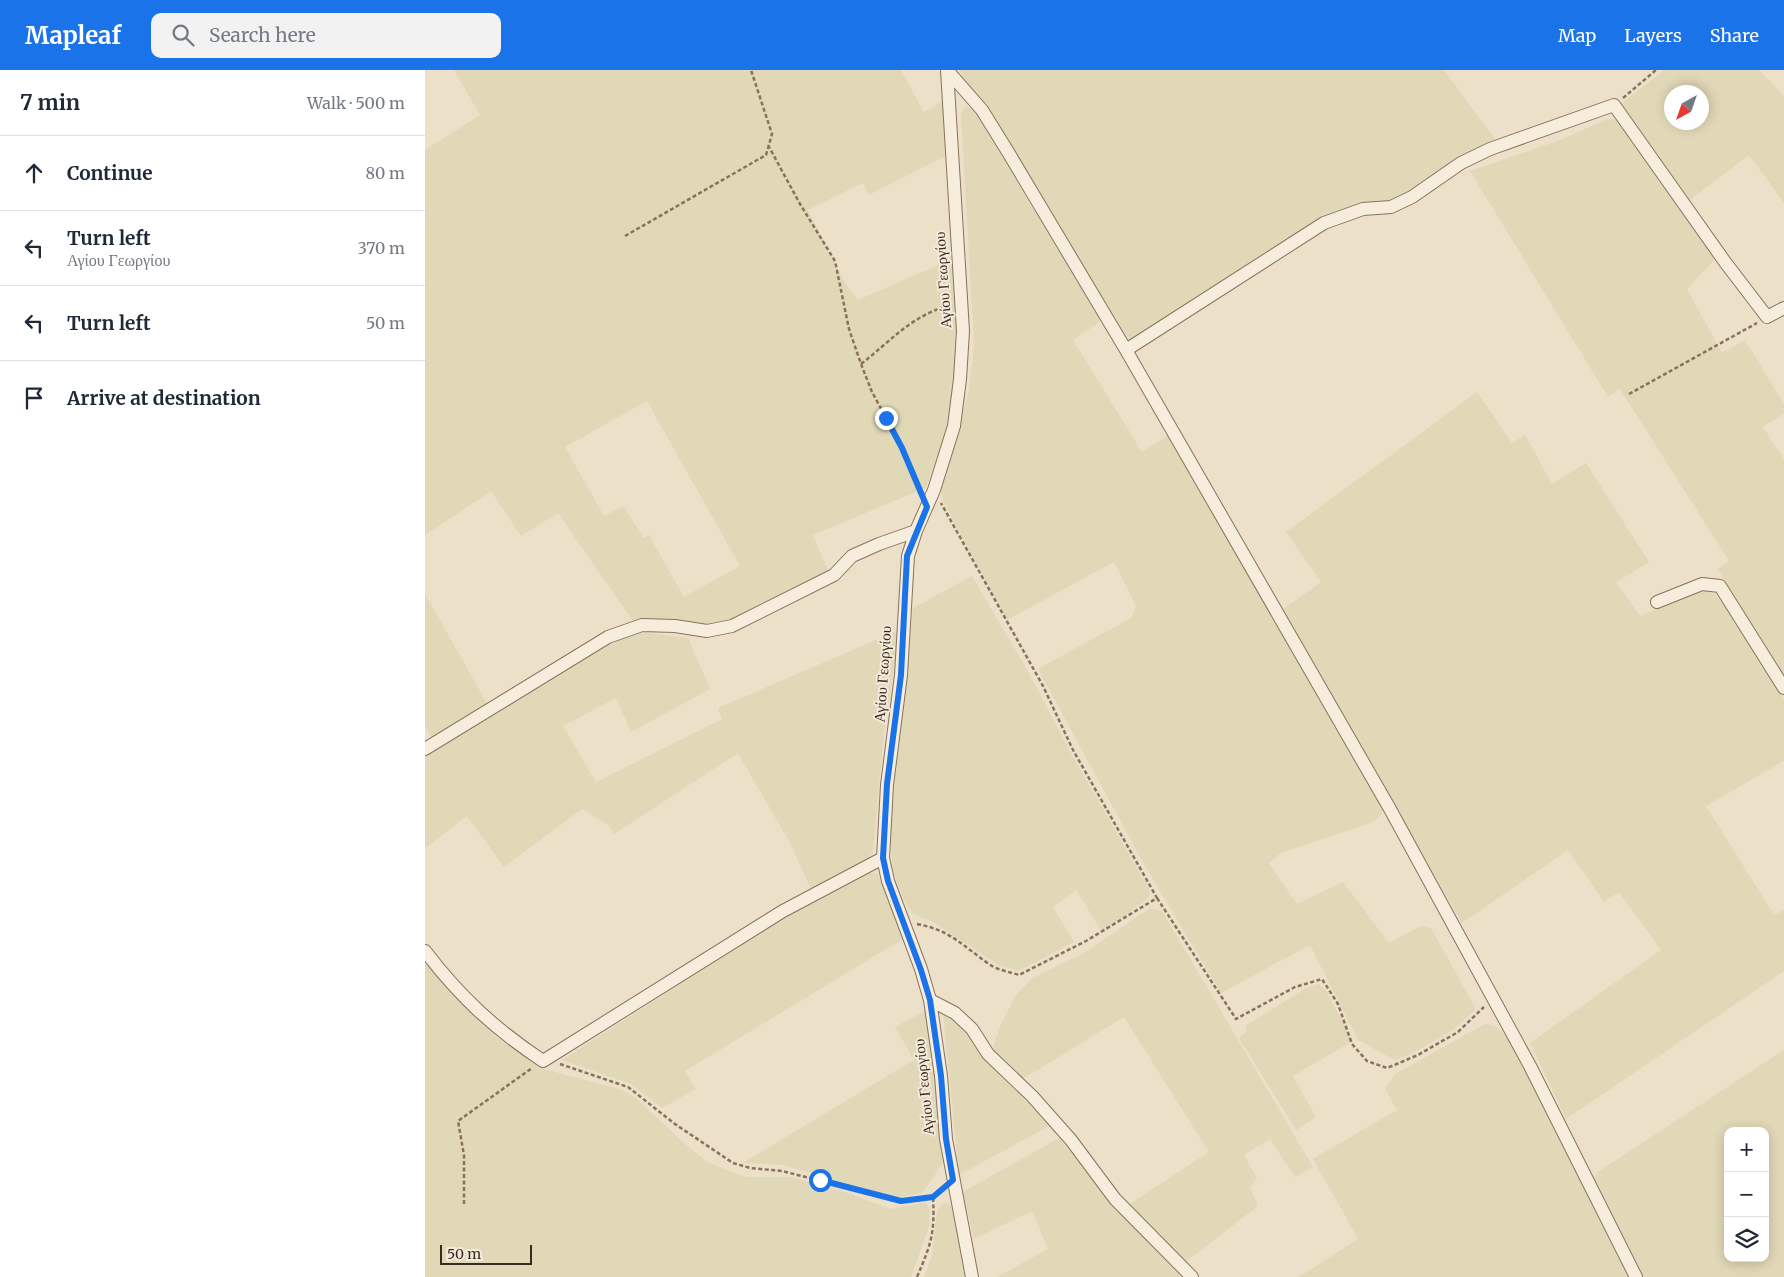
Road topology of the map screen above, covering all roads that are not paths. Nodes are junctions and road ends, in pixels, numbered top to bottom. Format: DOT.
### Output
graph roads {
  1 [pos="947,70"];
  2 [pos="1784,308"];
  3 [pos="1125,350"];
  4 [pos="916,531"];
  5 [pos="1657,602"];
  6 [pos="1784,688"];
  7 [pos="425,749"];
  8 [pos="883,858"];
  9 [pos="425,950"];
  10 [pos="930,1000"];
  11 [pos="973,1277"];
  12 [pos="1192,1277"];
  13 [pos="1636,1277"];
  1 -- 3 [label="street"];
  1 -- 4 [label="street, Αγίου Γεωργίου"];
  2 -- 3 [label="street"];
  3 -- 13 [label="street"];
  4 -- 7 [label="street"];
  4 -- 8 [label="street, Αγίου Γεωργίου"];
  5 -- 6 [label="street"];
  8 -- 9 [label="street"];
  8 -- 10 [label="street, Αγίου Γεωργίου"];
  10 -- 11 [label="street, Αγίου Γεωργίου"];
  10 -- 12 [label="street"];
}
